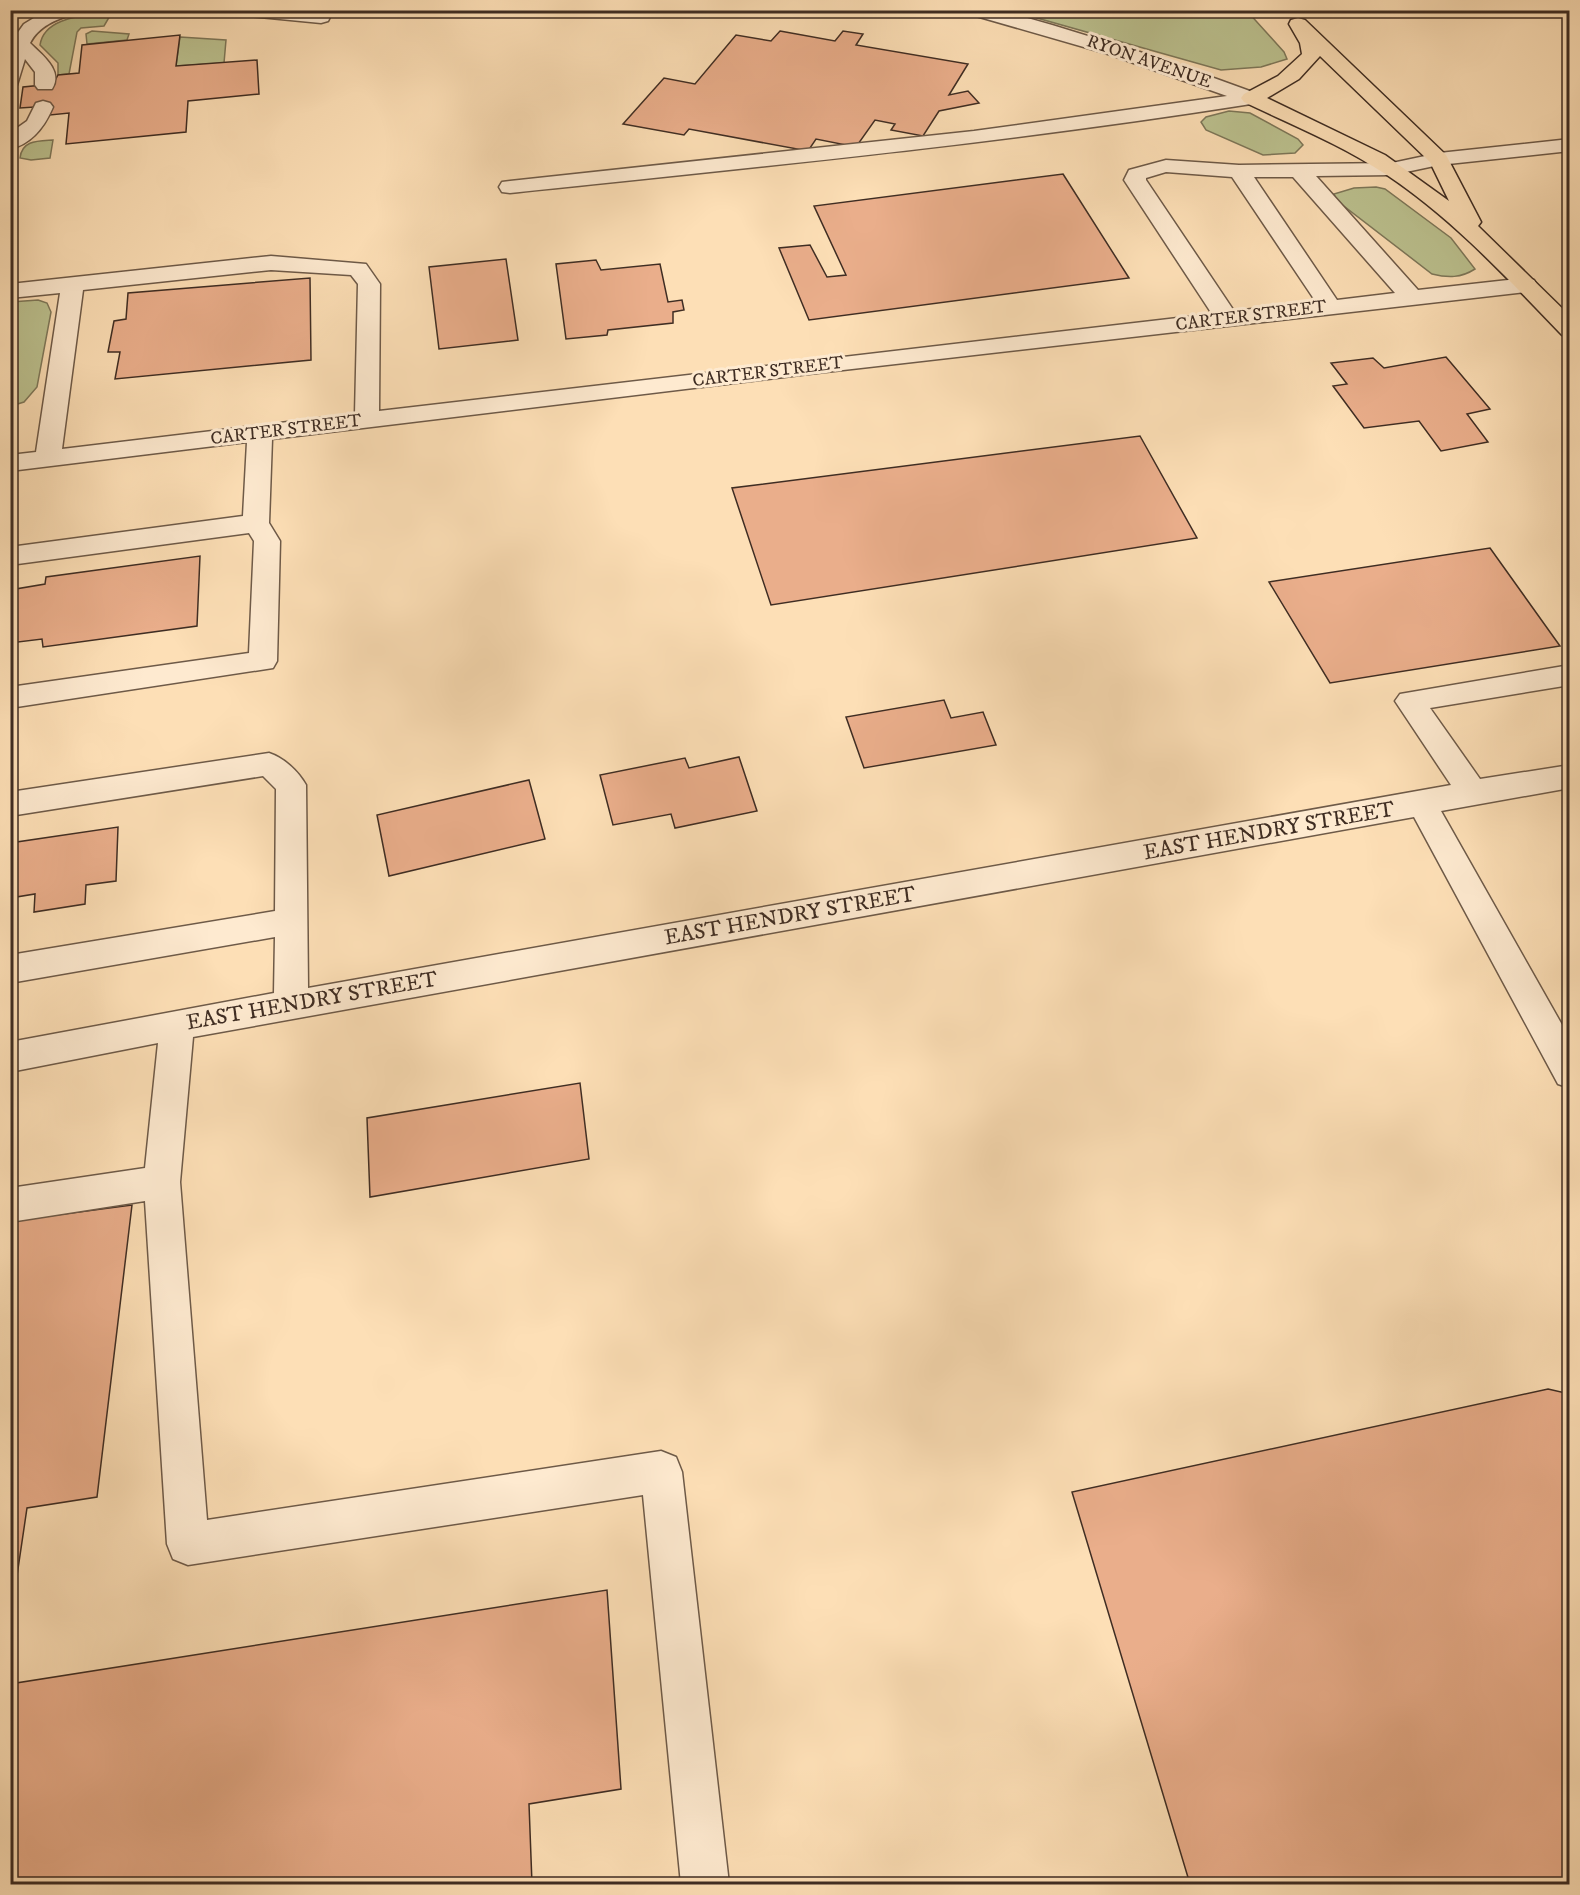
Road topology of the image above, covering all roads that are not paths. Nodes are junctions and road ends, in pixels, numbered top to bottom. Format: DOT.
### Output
graph roads {
  1 [pos="66,10"];
  2 [pos="248,10"];
  3 [pos="976,10"];
  4 [pos="321,17"];
  5 [pos="1292,17"];
  6 [pos="20,42"];
  7 [pos="10,81"];
  8 [pos="45,85"];
  9 [pos="1251,98"];
  10 [pos="43,106"];
  11 [pos="10,143"];
  12 [pos="1569,145"];
  13 [pos="1439,159"];
  14 [pos="1392,169"];
  15 [pos="1299,170"];
  16 [pos="1239,171"];
  17 [pos="510,187"];
  18 [pos="1475,232"];
  19 [pos="72,285"];
  20 [pos="1526,285"];
  21 [pos="10,291"];
  22 [pos="1412,298"];
  23 [pos="1331,307"];
  24 [pos="1227,319"];
  25 [pos="1569,330"];
  26 [pos="366,420"];
  27 [pos="260,433"];
  28 [pos="48,458"];
  29 [pos="10,463"];
  30 [pos="256,523"];
  31 [pos="10,556"];
  32 [pos="1569,675"];
  33 [pos="10,698"];
  34 [pos="1569,776"];
  35 [pos="1472,792"];
  36 [pos="10,804"];
  37 [pos="1422,804"];
  38 [pos="291,921"];
  39 [pos="10,969"];
  40 [pos="291,1005"];
  41 [pos="177,1025"];
  42 [pos="10,1057"];
  43 [pos="1569,1072"];
  44 [pos="162,1182"];
  45 [pos="10,1205"];
  46 [pos="705,1884"];
  1 -- 6 [label="street"];
  2 -- 4 [label="street"];
  3 -- 9 [label="street, RYON AVENUE"];
  5 -- 9 [label="main road"];
  5 -- 13 [label="main road"];
  6 -- 7 [label="street"];
  6 -- 8 [label="street"];
  9 -- 14 [label="main road"];
  9 -- 17 [label="street"];
  10 -- 11 [label="street"];
  12 -- 13 [label="street"];
  13 -- 14 [label="street"];
  13 -- 18 [label="main road"];
  14 -- 15 [label="street"];
  14 -- 18 [label="main road"];
  15 -- 16 [label="street"];
  15 -- 22 [label="street"];
  16 -- 23 [label="street"];
  16 -- 24 [label="street"];
  18 -- 20 [label="main road"];
  19 -- 21 [label="street"];
  19 -- 26 [label="street"];
  19 -- 28 [label="street"];
  20 -- 22 [label="street, CARTER STREET"];
  20 -- 25 [label="main road"];
  22 -- 23 [label="street, CARTER STREET"];
  23 -- 24 [label="street, CARTER STREET"];
  24 -- 26 [label="street, CARTER STREET"];
  26 -- 27 [label="street, CARTER STREET"];
  27 -- 28 [label="street, CARTER STREET"];
  27 -- 30 [label="street"];
  28 -- 29 [label="street, CARTER STREET"];
  30 -- 31 [label="street"];
  30 -- 33 [label="street"];
  32 -- 35 [label="street"];
  34 -- 35 [label="street, EAST HENDRY STREET"];
  35 -- 37 [label="street, EAST HENDRY STREET"];
  36 -- 38 [label="street"];
  37 -- 40 [label="street, EAST HENDRY STREET"];
  37 -- 43 [label="street"];
  38 -- 39 [label="street"];
  38 -- 40 [label="street"];
  40 -- 41 [label="street, EAST HENDRY STREET"];
  41 -- 42 [label="street, EAST HENDRY STREET"];
  41 -- 44 [label="street"];
  44 -- 45 [label="street"];
  44 -- 46 [label="street"];
}
